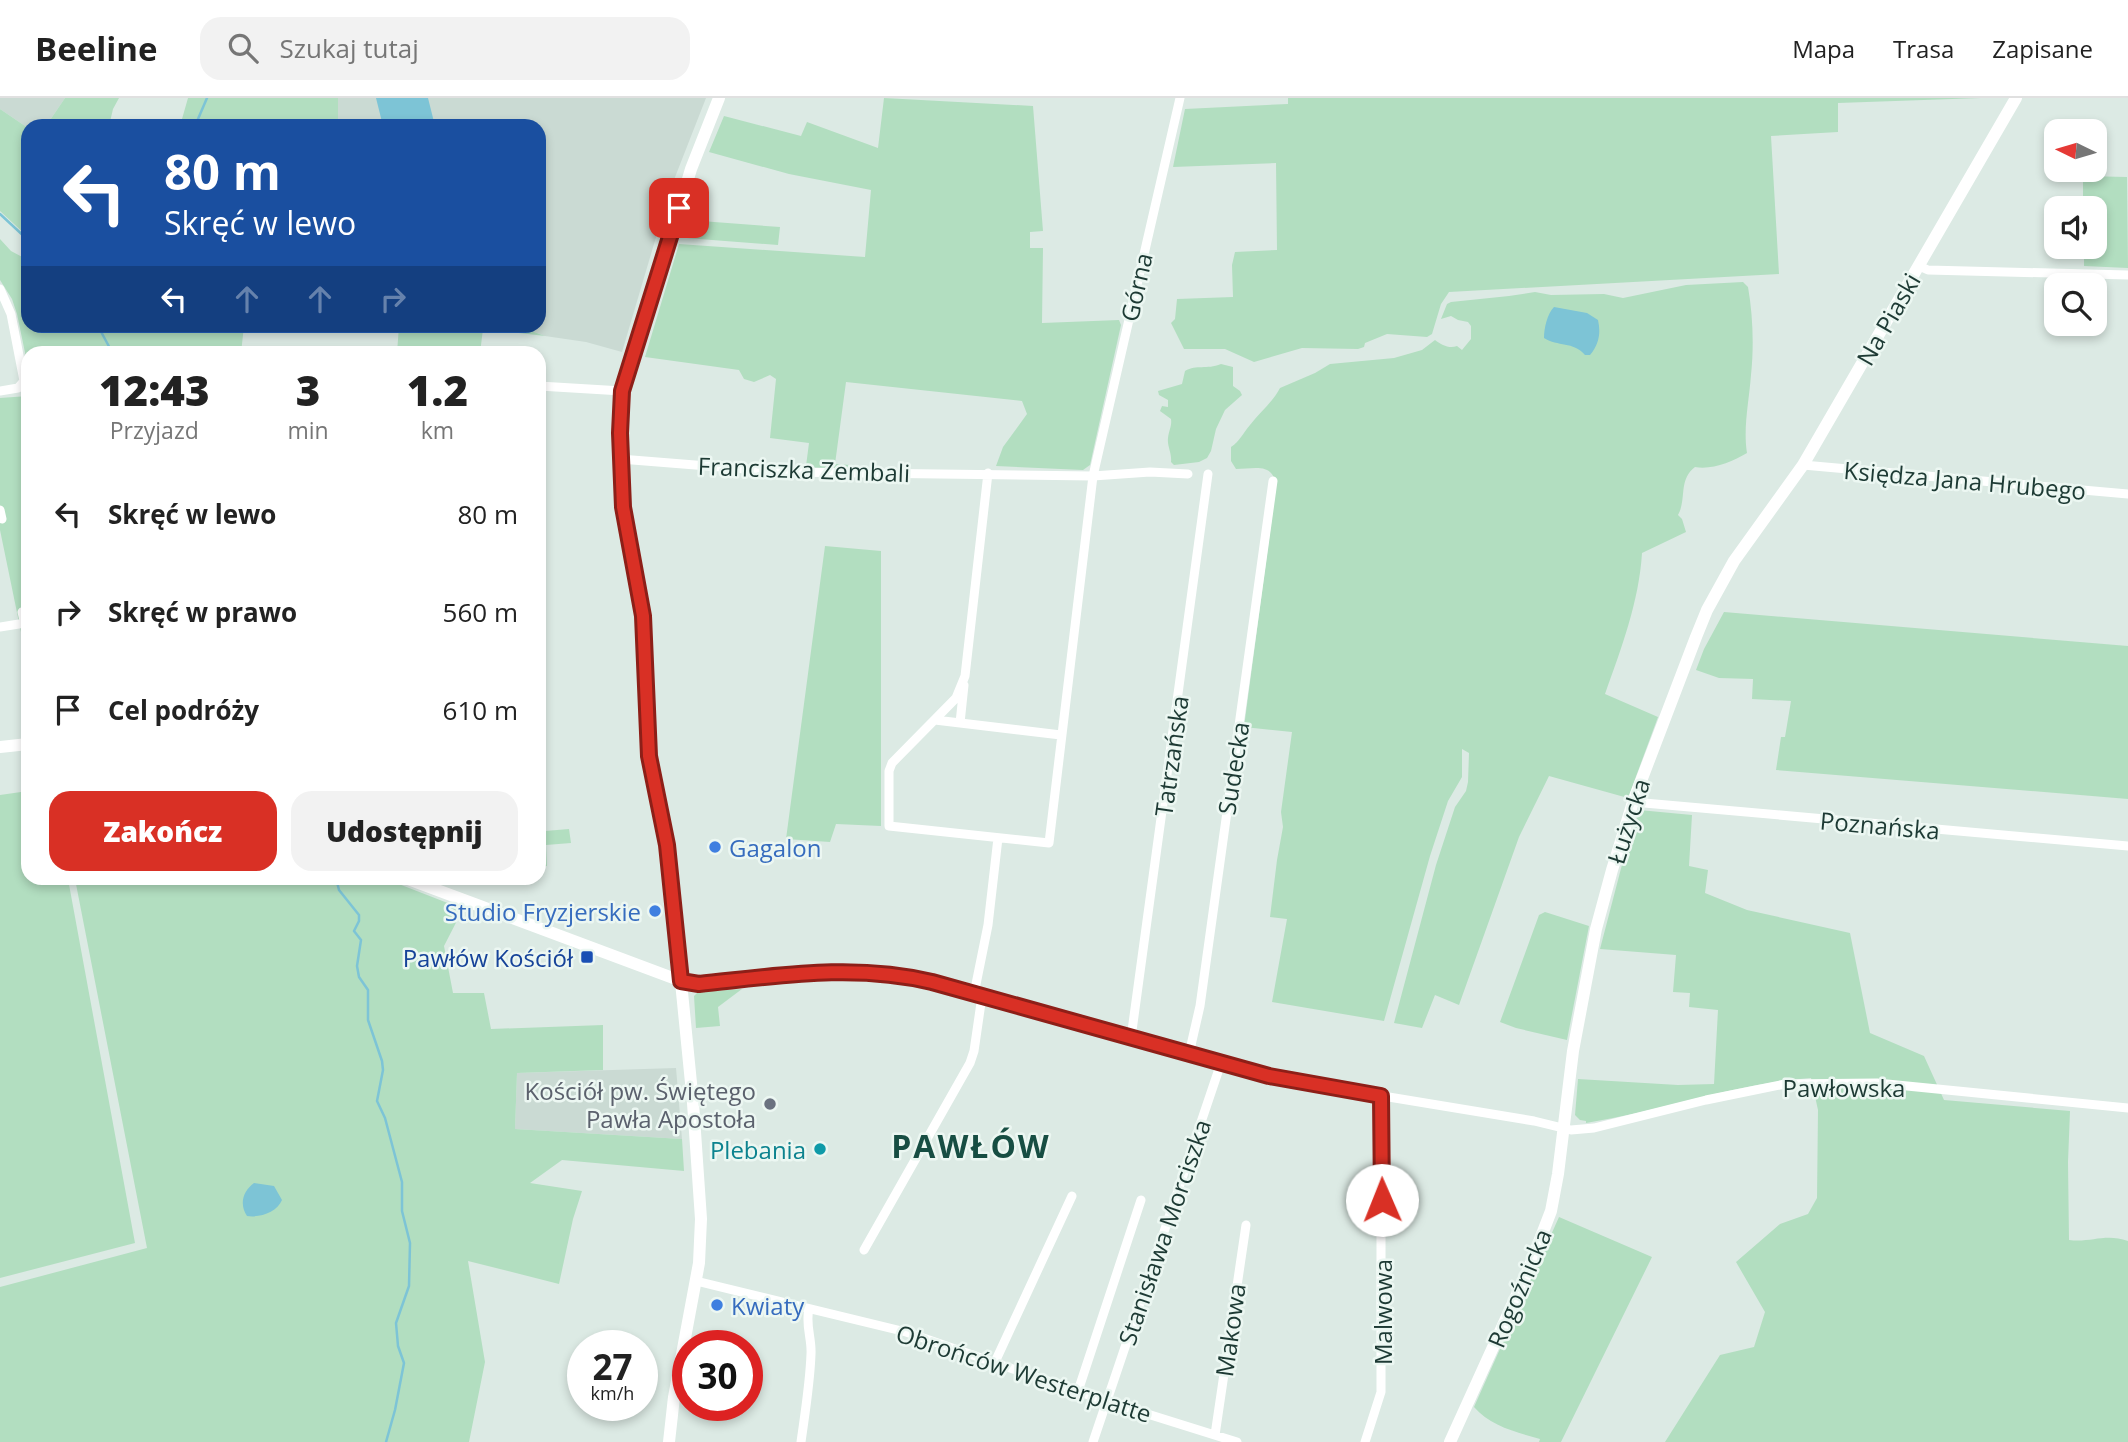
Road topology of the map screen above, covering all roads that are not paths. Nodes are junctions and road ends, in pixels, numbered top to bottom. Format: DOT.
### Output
graph roads {
  1 [pos="719,98"];
  2 [pos="1180,98"];
  3 [pos="2016,98"];
  4 [pos="1919,266"];
  5 [pos="2128,275"];
  6 [pos="0,289"];
  7 [pos="21,360"];
  8 [pos="21,386"];
  9 [pos="546,386"];
  10 [pos="0,391"];
  11 [pos="622,391"];
  12 [pos="620,459"];
  13 [pos="1803,465"];
  14 [pos="988,473"];
  15 [pos="1188,474"];
  16 [pos="1208,474"];
  17 [pos="1093,475"];
  18 [pos="1273,481"];
  19 [pos="2128,494"];
  20 [pos="1752,534"];
  21 [pos="0,628"];
  22 [pos="21,629"];
  23 [pos="965,676"];
  24 [pos="935,720"];
  25 [pos="960,723"];
  26 [pos="1061,735"];
  27 [pos="21,745"];
  28 [pos="0,747"];
  29 [pos="1633,802"];
  30 [pos="998,838"];
  31 [pos="2128,846"];
  32 [pos="424,885"];
  33 [pos="681,981"];
  34 [pos="978,995"];
  35 [pos="1131,1038"];
  36 [pos="1189,1054"];
  37 [pos="1220,1063"];
  38 [pos="1381,1096"];
  39 [pos="2128,1108"];
  40 [pos="1564,1127"];
  41 [pos="1072,1196"];
  42 [pos="1141,1200"];
  43 [pos="1246,1225"];
  44 [pos="864,1250"];
  45 [pos="696,1281"];
  46 [pos="809,1310"];
  47 [pos="995,1362"];
  48 [pos="1078,1391"];
  49 [pos="1106,1401"];
  50 [pos="1215,1435"];
  51 [pos="669,1442"];
  52 [pos="801,1442"];
  53 [pos="1093,1442"];
  54 [pos="1237,1442"];
  55 [pos="1365,1442"];
  56 [pos="1450,1442"];
  1 -- 11 [label="street"];
  2 -- 17 [label="street, Górna"];
  3 -- 4 [label="street, Na Piaski"];
  4 -- 5 [label="street"];
  4 -- 13 [label="street, Na Piaski"];
  6 -- 7 [label="street"];
  8 -- 10 [label="street"];
  9 -- 11 [label="street"];
  11 -- 12 [label="street"];
  12 -- 14 [label="street, Franciszka Zembali"];
  12 -- 33 [label="street"];
  13 -- 19 [label="street, Księdza Jana Hrubego"];
  13 -- 20 [label="street, Na Piaski"];
  14 -- 17 [label="street, Franciszka Zembali"];
  14 -- 23 [label="street"];
  15 -- 17 [label="street, Franciszka Zembali"];
  16 -- 35 [label="street, Tatrzańska"];
  17 -- 26 [label="street, Górna"];
  18 -- 36 [label="street, Sudecka"];
  20 -- 29 [label="street, Łużycka"];
  21 -- 22 [label="street"];
  23 -- 24 [label="street"];
  23 -- 25 [label="street"];
  24 -- 25 [label="street"];
  24 -- 30 [label="street"];
  25 -- 26 [label="street"];
  26 -- 30 [label="street, Górna"];
  27 -- 28 [label="street"];
  29 -- 31 [label="street, Poznańska"];
  29 -- 40 [label="street, Łużycka"];
  30 -- 34 [label="street"];
  32 -- 33 [label="street"];
  33 -- 34 [label="street, Pawłowska"];
  33 -- 45 [label="street"];
  34 -- 35 [label="street, Pawłowska"];
  34 -- 44 [label="street"];
  35 -- 36 [label="street, Pawłowska"];
  36 -- 37 [label="street, Pawłowska"];
  37 -- 38 [label="street, Pawłowska"];
  37 -- 49 [label="street, Stanisława Morciszka"];
  38 -- 40 [label="street, Pawłowska"];
  38 -- 55 [label="street, Malwowa"];
  39 -- 40 [label="street, Pawłowska"];
  40 -- 56 [label="street, Rogoźnicka"];
  41 -- 47 [label="street"];
  42 -- 48 [label="street"];
  43 -- 50 [label="street, Makowa"];
  45 -- 46 [label="street, Obrońców Westerplatte"];
  45 -- 51 [label="street"];
  46 -- 47 [label="street, Obrońców Westerplatte"];
  46 -- 52 [label="street"];
  47 -- 48 [label="street, Obrońców Westerplatte"];
  48 -- 49 [label="street, Obrońców Westerplatte"];
  49 -- 50 [label="street, Obrońców Westerplatte"];
  49 -- 53 [label="street, Stanisława Morciszka"];
  50 -- 54 [label="street, Obrońców Westerplatte"];
}
